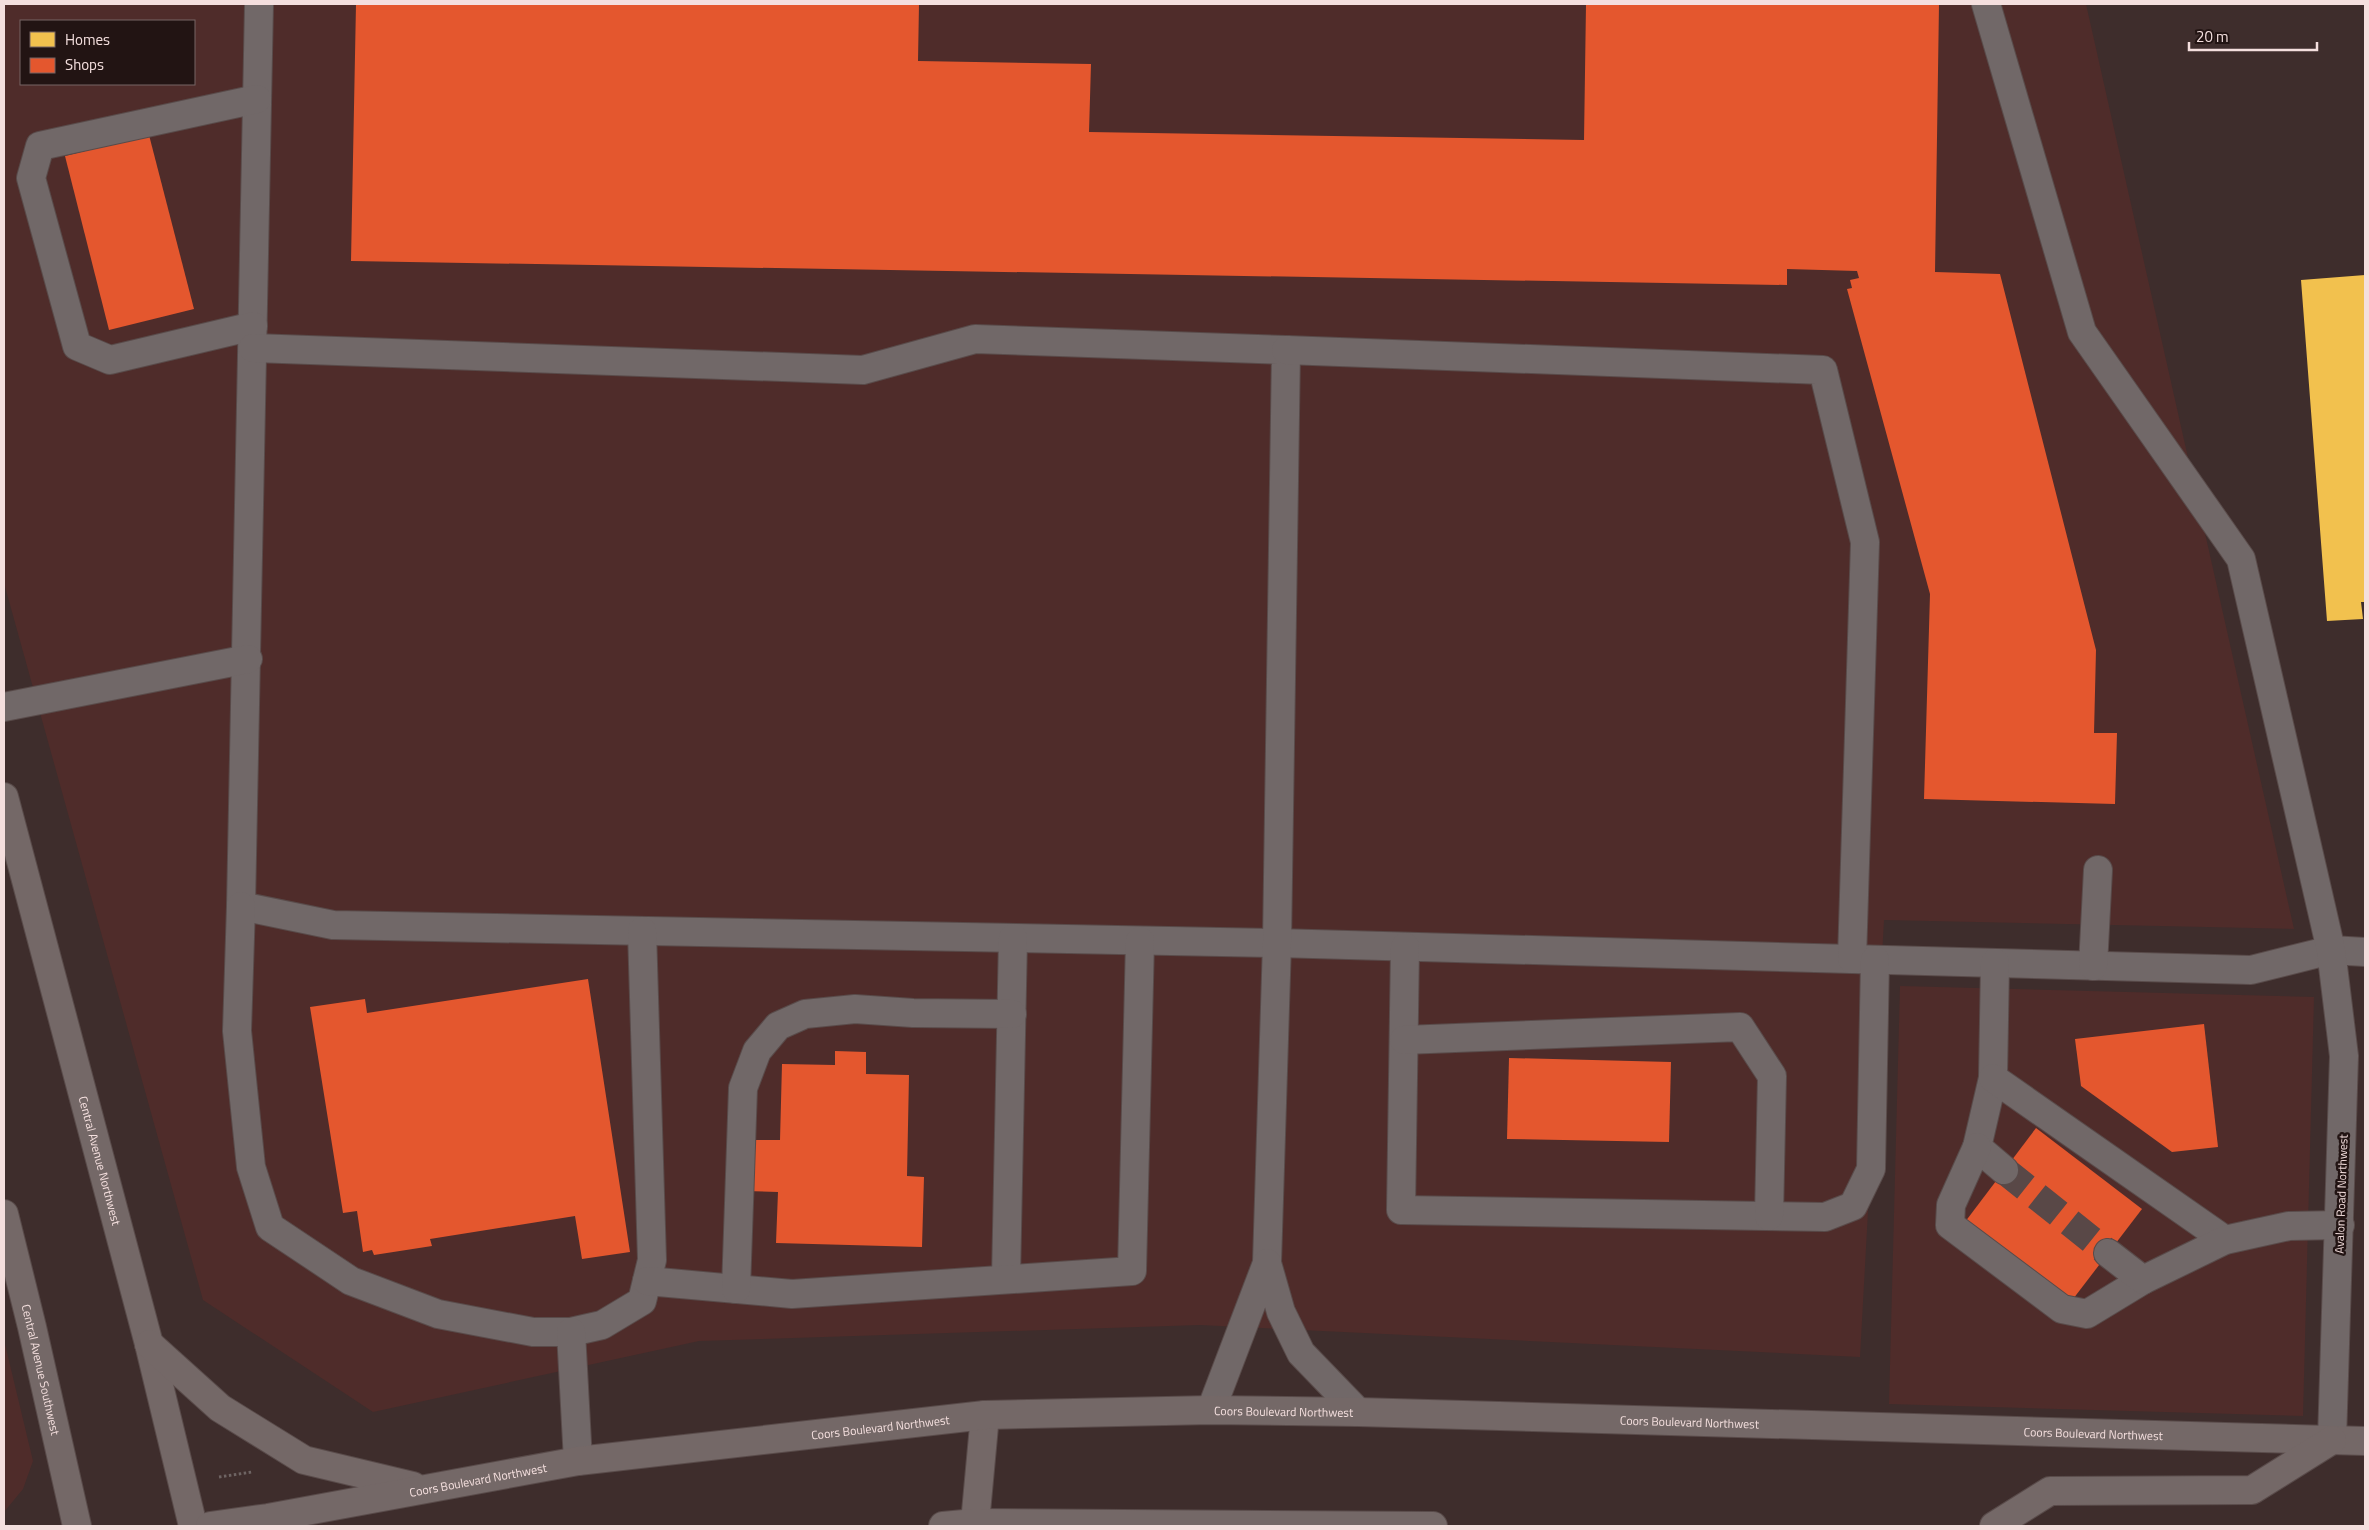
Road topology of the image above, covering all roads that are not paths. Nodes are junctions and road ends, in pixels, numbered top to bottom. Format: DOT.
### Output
graph roads {
  1 [pos="259,4"];
  2 [pos="1986,4"];
  3 [pos="257,99"];
  4 [pos="253,337"];
  5 [pos="1286,350"];
  6 [pos="248,659"];
  7 [pos="4,707"];
  8 [pos="4,797"];
  9 [pos="2098,870"];
  10 [pos="241,906"];
  11 [pos="642,931"];
  12 [pos="1013,938"];
  13 [pos="1140,941"];
  14 [pos="1278,943"];
  15 [pos="1405,947"];
  16 [pos="2331,950"];
  17 [pos="2365,952"];
  18 [pos="1864,959"];
  19 [pos="1995,963"];
  20 [pos="2093,966"];
  21 [pos="1012,1014"];
  22 [pos="1404,1040"];
  23 [pos="1993,1078"];
  24 [pos="1977,1147"];
  25 [pos="2004,1170"];
  26 [pos="4,1214"];
  27 [pos="1769,1216"];
  28 [pos="2340,1225"];
  29 [pos="2225,1240"];
  30 [pos="2108,1253"];
  31 [pos="1267,1263"];
  32 [pos="1006,1279"];
  33 [pos="2143,1280"];
  34 [pos="647,1281"];
  35 [pos="736,1289"];
  36 [pos="571,1332"];
  37 [pos="150,1344"];
  38 [pos="1211,1410"];
  39 [pos="1358,1412"];
  40 [pos="985,1415"];
  41 [pos="2332,1440"];
  42 [pos="2365,1441"];
  43 [pos="578,1461"];
  44 [pos="422,1488"];
  45 [pos="975,1525"];
  46 [pos="77,1526"];
  47 [pos="193,1526"];
  48 [pos="210,1526"];
  49 [pos="943,1526"];
  50 [pos="1433,1526"];
  51 [pos="1994,1526"];
  1 -- 3 [label="street"];
  2 -- 16 [label="street, Avalon Road Northwest"];
  3 -- 4 [label="street"];
  3 -- 4 [label="street"];
  4 -- 5 [label="street"];
  4 -- 6 [label="street"];
  5 -- 14 [label="street"];
  5 -- 18 [label="street"];
  6 -- 7 [label="street"];
  6 -- 10 [label="street"];
  8 -- 37 [label="main road, Central Avenue Northwest"];
  9 -- 20 [label="street"];
  10 -- 11 [label="street"];
  10 -- 36 [label="street"];
  11 -- 12 [label="street"];
  11 -- 34 [label="street"];
  12 -- 13 [label="street"];
  12 -- 21 [label="street"];
  13 -- 14 [label="street"];
  13 -- 32 [label="street"];
  14 -- 15 [label="street"];
  14 -- 31 [label="street"];
  15 -- 18 [label="street"];
  15 -- 22 [label="street"];
  16 -- 17 [label="street"];
  16 -- 20 [label="street"];
  16 -- 28 [label="street, Avalon Road Northwest"];
  18 -- 19 [label="street"];
  18 -- 27 [label="street"];
  19 -- 20 [label="street"];
  19 -- 23 [label="street"];
  21 -- 32 [label="street"];
  21 -- 35 [label="street"];
  22 -- 27 [label="street"];
  22 -- 27 [label="street"];
  23 -- 24 [label="street"];
  23 -- 29 [label="street"];
  24 -- 25 [label="street"];
  24 -- 33 [label="street"];
  26 -- 46 [label="main road, Central Avenue Southwest"];
  28 -- 29 [label="street"];
  28 -- 41 [label="street, Avalon Road Northwest"];
  29 -- 33 [label="street"];
  30 -- 33 [label="street"];
  31 -- 38 [label="street"];
  31 -- 39 [label="street"];
  32 -- 35 [label="street"];
  34 -- 35 [label="street"];
  34 -- 36 [label="street"];
  36 -- 43 [label="street"];
  37 -- 44 [label="main road"];
  37 -- 47 [label="main road, Central Avenue Northwest"];
  38 -- 39 [label="main road, Coors Boulevard Northwest"];
  38 -- 40 [label="main road, Coors Boulevard Northwest"];
  39 -- 41 [label="main road, Coors Boulevard Northwest"];
  40 -- 43 [label="main road, Coors Boulevard Northwest"];
  40 -- 45 [label="main road"];
  41 -- 42 [label="main road, Coors Boulevard Northwest"];
  41 -- 51 [label="main road"];
  43 -- 44 [label="main road, Coors Boulevard Northwest"];
  44 -- 48 [label="main road, Coors Boulevard Northwest"];
  45 -- 49 [label="main road"];
  45 -- 50 [label="main road"];
}
